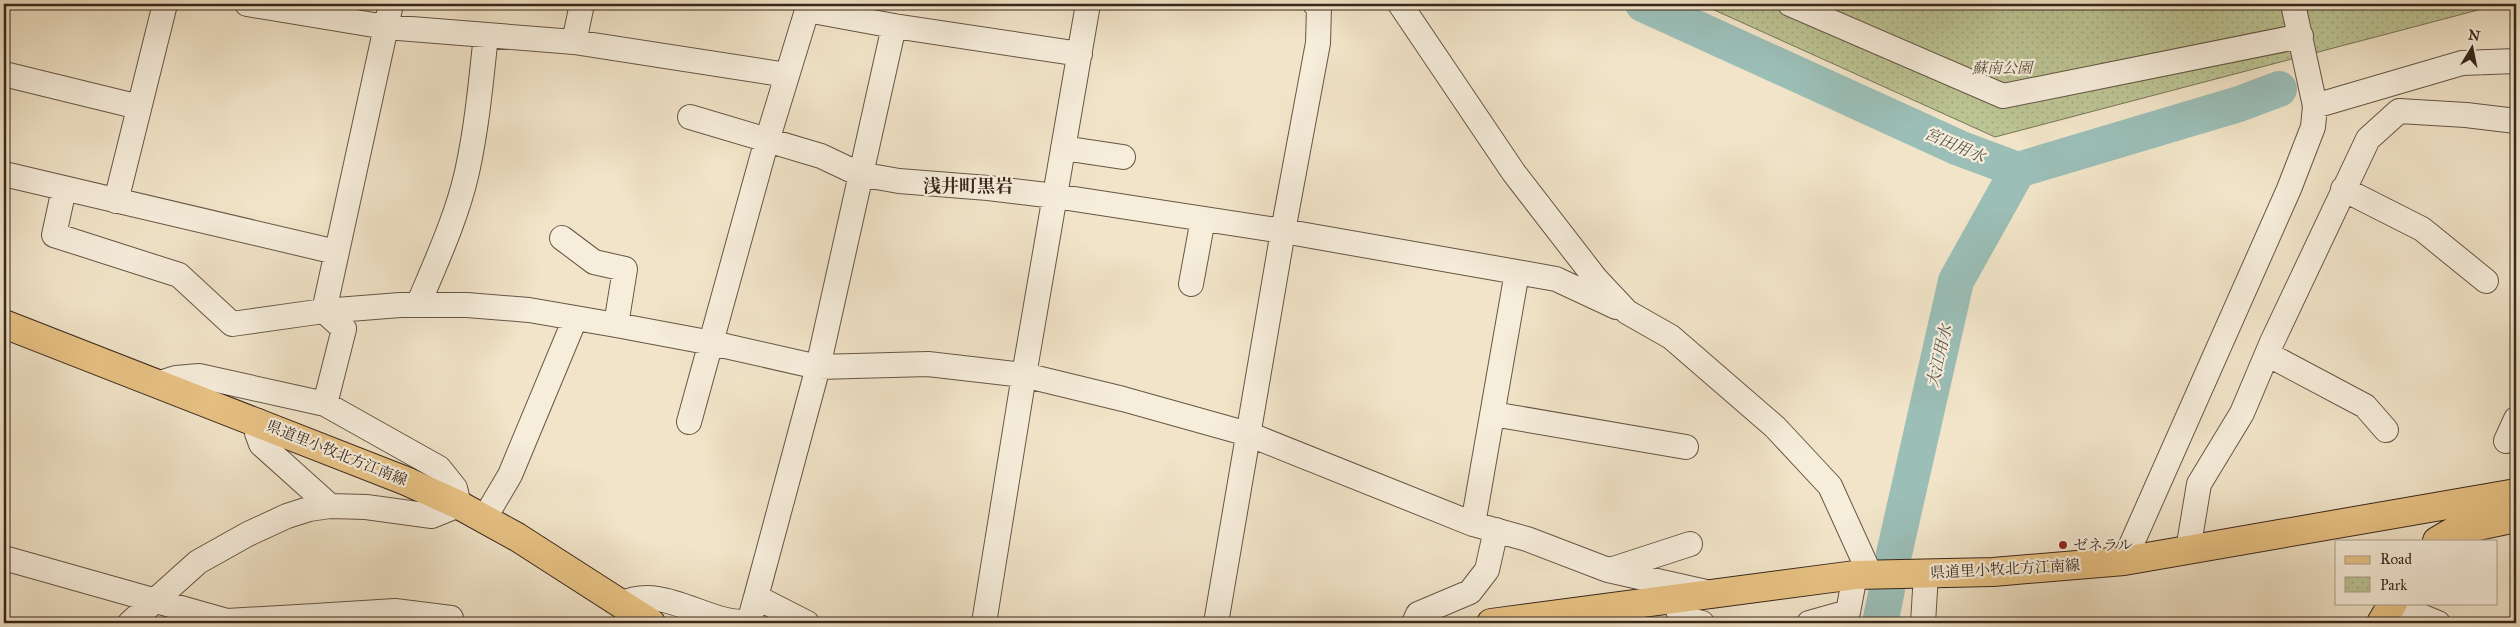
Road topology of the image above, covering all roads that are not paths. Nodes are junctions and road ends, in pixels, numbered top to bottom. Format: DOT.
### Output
graph roads {
  1 [pos="165,4"];
  2 [pos="247,4"];
  3 [pos="391,4"];
  4 [pos="582,4"];
  5 [pos="1088,4"];
  6 [pos="1316,4"];
  7 [pos="1400,4"];
  8 [pos="1790,4"];
  9 [pos="2293,4"];
  10 [pos="808,7"];
  11 [pos="894,26"];
  12 [pos="386,27"];
  13 [pos="486,35"];
  14 [pos="2301,36"];
  15 [pos="574,42"];
  16 [pos="1080,54"];
  17 [pos="2516,61"];
  18 [pos="4,74"];
  19 [pos="787,75"];
  20 [pos="2315,106"];
  21 [pos="139,107"];
  22 [pos="690,117"];
  23 [pos="2516,121"];
  24 [pos="766,141"];
  25 [pos="1063,148"];
  26 [pos="1123,157"];
  27 [pos="4,174"];
  28 [pos="859,174"];
  29 [pos="64,189"];
  30 [pos="2344,189"];
  31 [pos="1055,196"];
  32 [pos="116,201"];
  33 [pos="1203,219"];
  34 [pos="1283,231"];
  35 [pos="562,238"];
  36 [pos="336,252"];
  37 [pos="1517,272"];
  38 [pos="2486,281"];
  39 [pos="1192,284"];
  40 [pos="418,305"];
  41 [pos="324,311"];
  42 [pos="1627,312"];
  43 [pos="575,319"];
  44 [pos="4,324"];
  45 [pos="616,325"];
  46 [pos="712,343"];
  47 [pos="2267,354"];
  48 [pos="818,367"];
  49 [pos="1024,375"];
  50 [pos="157,384"];
  51 [pos="325,404"];
  52 [pos="1493,414"];
  53 [pos="2516,419"];
  54 [pos="258,421"];
  55 [pos="688,422"];
  56 [pos="2386,430"];
  57 [pos="1248,434"];
  58 [pos="2506,441"];
  59 [pos="1686,447"];
  60 [pos="2516,493"];
  61 [pos="459,505"];
  62 [pos="330,506"];
  63 [pos="2516,518"];
  64 [pos="484,519"];
  65 [pos="1473,524"];
  66 [pos="1496,530"];
  67 [pos="2439,540"];
  68 [pos="1690,544"];
  69 [pos="2188,550"];
  70 [pos="4,558"];
  71 [pos="2124,561"];
  72 [pos="1608,570"];
  73 [pos="1863,574"];
  74 [pos="1926,574"];
  75 [pos="1713,593"];
  76 [pos="756,597"];
  77 [pos="1672,599"];
  78 [pos="156,601"];
  79 [pos="621,604"];
  80 [pos="2389,610"];
  81 [pos="1587,617"];
  82 [pos="451,618"];
  83 [pos="315,620"];
  84 [pos="227,622"];
  85 [pos="130,623"];
  86 [pos="651,623"];
  87 [pos="807,623"];
  88 [pos="984,623"];
  89 [pos="1216,623"];
  90 [pos="1414,623"];
  91 [pos="1491,623"];
  92 [pos="1702,623"];
  93 [pos="1809,623"];
  94 [pos="1923,623"];
  95 [pos="2438,623"];
  1 -- 21 [label="street"];
  2 -- 12 [label="street"];
  3 -- 12 [label="street"];
  4 -- 15 [label="street"];
  5 -- 16 [label="street"];
  6 -- 34 [label="street"];
  7 -- 42 [label="street"];
  8 -- 14 [label="street"];
  9 -- 14 [label="street"];
  10 -- 11 [label="street"];
  10 -- 19 [label="street"];
  11 -- 16 [label="street"];
  11 -- 28 [label="street"];
  12 -- 13 [label="street"];
  12 -- 36 [label="street"];
  13 -- 15 [label="street"];
  13 -- 40 [label="street"];
  14 -- 20 [label="street"];
  15 -- 19 [label="street"];
  16 -- 25 [label="street"];
  17 -- 20 [label="street"];
  18 -- 21 [label="street"];
  19 -- 24 [label="street"];
  20 -- 71 [label="street"];
  21 -- 32 [label="street"];
  22 -- 24 [label="street"];
  23 -- 30 [label="street"];
  24 -- 28 [label="street"];
  24 -- 46 [label="street"];
  25 -- 26 [label="street"];
  25 -- 31 [label="street"];
  27 -- 29 [label="street"];
  28 -- 31 [label="street"];
  28 -- 48 [label="street"];
  29 -- 32 [label="street"];
  29 -- 41 [label="street"];
  30 -- 38 [label="street"];
  30 -- 47 [label="street"];
  31 -- 33 [label="street"];
  31 -- 49 [label="street"];
  32 -- 36 [label="street"];
  33 -- 34 [label="street"];
  33 -- 39 [label="street"];
  34 -- 37 [label="street"];
  34 -- 57 [label="street"];
  35 -- 45 [label="street"];
  36 -- 41 [label="street"];
  37 -- 42 [label="street"];
  37 -- 52 [label="street"];
  40 -- 41 [label="street"];
  40 -- 43 [label="street"];
  41 -- 51 [label="street"];
  42 -- 73 [label="street"];
  43 -- 45 [label="street"];
  43 -- 64 [label="street"];
  44 -- 50 [label="main road, 県道里小牧北方江南線"];
  45 -- 46 [label="street"];
  46 -- 48 [label="street"];
  46 -- 55 [label="street"];
  47 -- 56 [label="street"];
  47 -- 69 [label="street"];
  48 -- 49 [label="street"];
  48 -- 76 [label="street"];
  49 -- 57 [label="street"];
  49 -- 88 [label="street"];
  50 -- 51 [label="street"];
  50 -- 54 [label="main road, 県道里小牧北方江南線"];
  51 -- 61 [label="street"];
  52 -- 59 [label="street"];
  52 -- 65 [label="street"];
  53 -- 58 [label="street"];
  54 -- 61 [label="main road, 県道里小牧北方江南線"];
  54 -- 62 [label="street"];
  57 -- 65 [label="street"];
  57 -- 89 [label="street"];
  60 -- 69 [label="main road, 県道里小牧北方江南線"];
  61 -- 62 [label="street"];
  61 -- 64 [label="main road, 県道里小牧北方江南線"];
  62 -- 78 [label="street"];
  63 -- 67 [label="main road"];
  64 -- 79 [label="main road, 県道里小牧北方江南線"];
  65 -- 66 [label="street"];
  66 -- 72 [label="street"];
  66 -- 90 [label="street"];
  68 -- 72 [label="street"];
  69 -- 71 [label="main road, 県道里小牧北方江南線"];
  70 -- 78 [label="street"];
  71 -- 74 [label="main road, 県道里小牧北方江南線"];
  72 -- 75 [label="street"];
  73 -- 74 [label="main road, 県道里小牧北方江南線"];
  73 -- 75 [label="main road, 県道里小牧北方江南線"];
  73 -- 93 [label="street"];
  74 -- 94 [label="street"];
  75 -- 77 [label="main road, 県道里小牧北方江南線"];
  76 -- 79 [label="street"];
  76 -- 87 [label="street"];
  77 -- 81 [label="main road, 県道里小牧北方江南線"];
  77 -- 92 [label="street"];
  78 -- 84 [label="street"];
  78 -- 85 [label="street"];
  79 -- 86 [label="main road, 県道里小牧北方江南線"];
  80 -- 95 [label="street"];
  81 -- 91 [label="main road, 県道里小牧北方江南線"];
  82 -- 83 [label="street"];
  83 -- 84 [label="street"];
}
